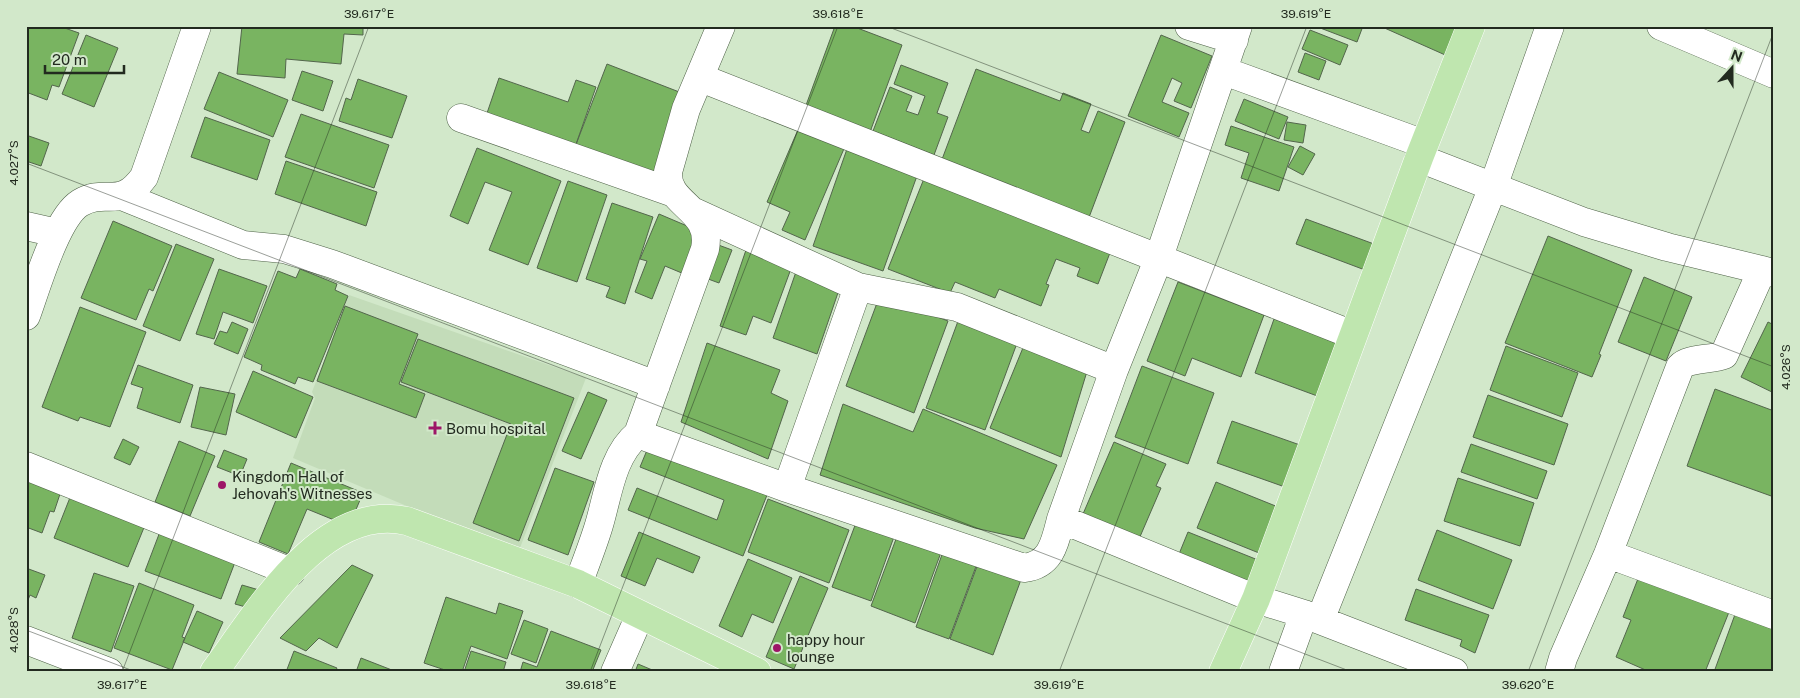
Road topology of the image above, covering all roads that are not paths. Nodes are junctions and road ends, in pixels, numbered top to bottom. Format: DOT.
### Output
graph roads {
  1 [pos="197,26"];
  2 [pos="721,26"];
  3 [pos="1189,26"];
  4 [pos="1472,26"];
  5 [pos="1550,26"];
  6 [pos="1661,26"];
  7 [pos="1236,33"];
  8 [pos="1224,71"];
  9 [pos="1774,74"];
  10 [pos="701,78"];
  11 [pos="461,118"];
  12 [pos="1422,151"];
  13 [pos="1493,187"];
  14 [pos="122,196"];
  15 [pos="683,202"];
  16 [pos="26,226"];
  17 [pos="57,233"];
  18 [pos="1158,260"];
  19 [pos="1768,272"];
  20 [pos="858,287"];
  21 [pos="26,316"];
  22 [pos="1353,335"];
  23 [pos="1114,370"];
  24 [pos="656,385"];
  25 [pos="638,434"];
  26 [pos="26,466"];
  27 [pos="787,488"];
  28 [pos="1061,520"];
  29 [pos="1608,554"];
  30 [pos="291,572"];
  31 [pos="578,584"];
  32 [pos="1256,599"];
  33 [pos="640,615"];
  34 [pos="1774,615"];
  35 [pos="1312,617"];
  36 [pos="26,640"];
  37 [pos="109,672"];
  38 [pos="214,672"];
  39 [pos="615,672"];
  40 [pos="757,672"];
  41 [pos="1223,672"];
  42 [pos="1283,672"];
  43 [pos="1454,672"];
  44 [pos="1559,672"];
  1 -- 14 [label="street"];
  2 -- 10 [label="street"];
  3 -- 7 [label="street"];
  4 -- 12 [label="main road"];
  5 -- 13 [label="street"];
  6 -- 9 [label="street"];
  7 -- 8 [label="street"];
  8 -- 12 [label="street"];
  8 -- 18 [label="street"];
  10 -- 15 [label="street"];
  10 -- 18 [label="street"];
  11 -- 15 [label="street"];
  12 -- 13 [label="street"];
  12 -- 22 [label="main road"];
  13 -- 19 [label="street"];
  13 -- 35 [label="street"];
  14 -- 17 [label="street"];
  14 -- 24 [label="street"];
  15 -- 20 [label="street"];
  15 -- 24 [label="street"];
  16 -- 17 [label="street"];
  17 -- 21 [label="street"];
  18 -- 22 [label="street"];
  18 -- 23 [label="street"];
  19 -- 29 [label="street"];
  20 -- 23 [label="street"];
  20 -- 27 [label="street"];
  22 -- 32 [label="main road"];
  23 -- 28 [label="street"];
  24 -- 25 [label="street"];
  25 -- 27 [label="street"];
  25 -- 31 [label="street"];
  26 -- 30 [label="street"];
  27 -- 28 [label="street"];
  28 -- 32 [label="street"];
  29 -- 34 [label="street"];
  29 -- 44 [label="street"];
  30 -- 31 [label="main road"];
  30 -- 38 [label="main road"];
  31 -- 33 [label="main road"];
  32 -- 35 [label="street"];
  32 -- 41 [label="main road"];
  33 -- 39 [label="street"];
  33 -- 40 [label="main road"];
  35 -- 42 [label="street"];
  35 -- 43 [label="street"];
  36 -- 37 [label="street"];
}
